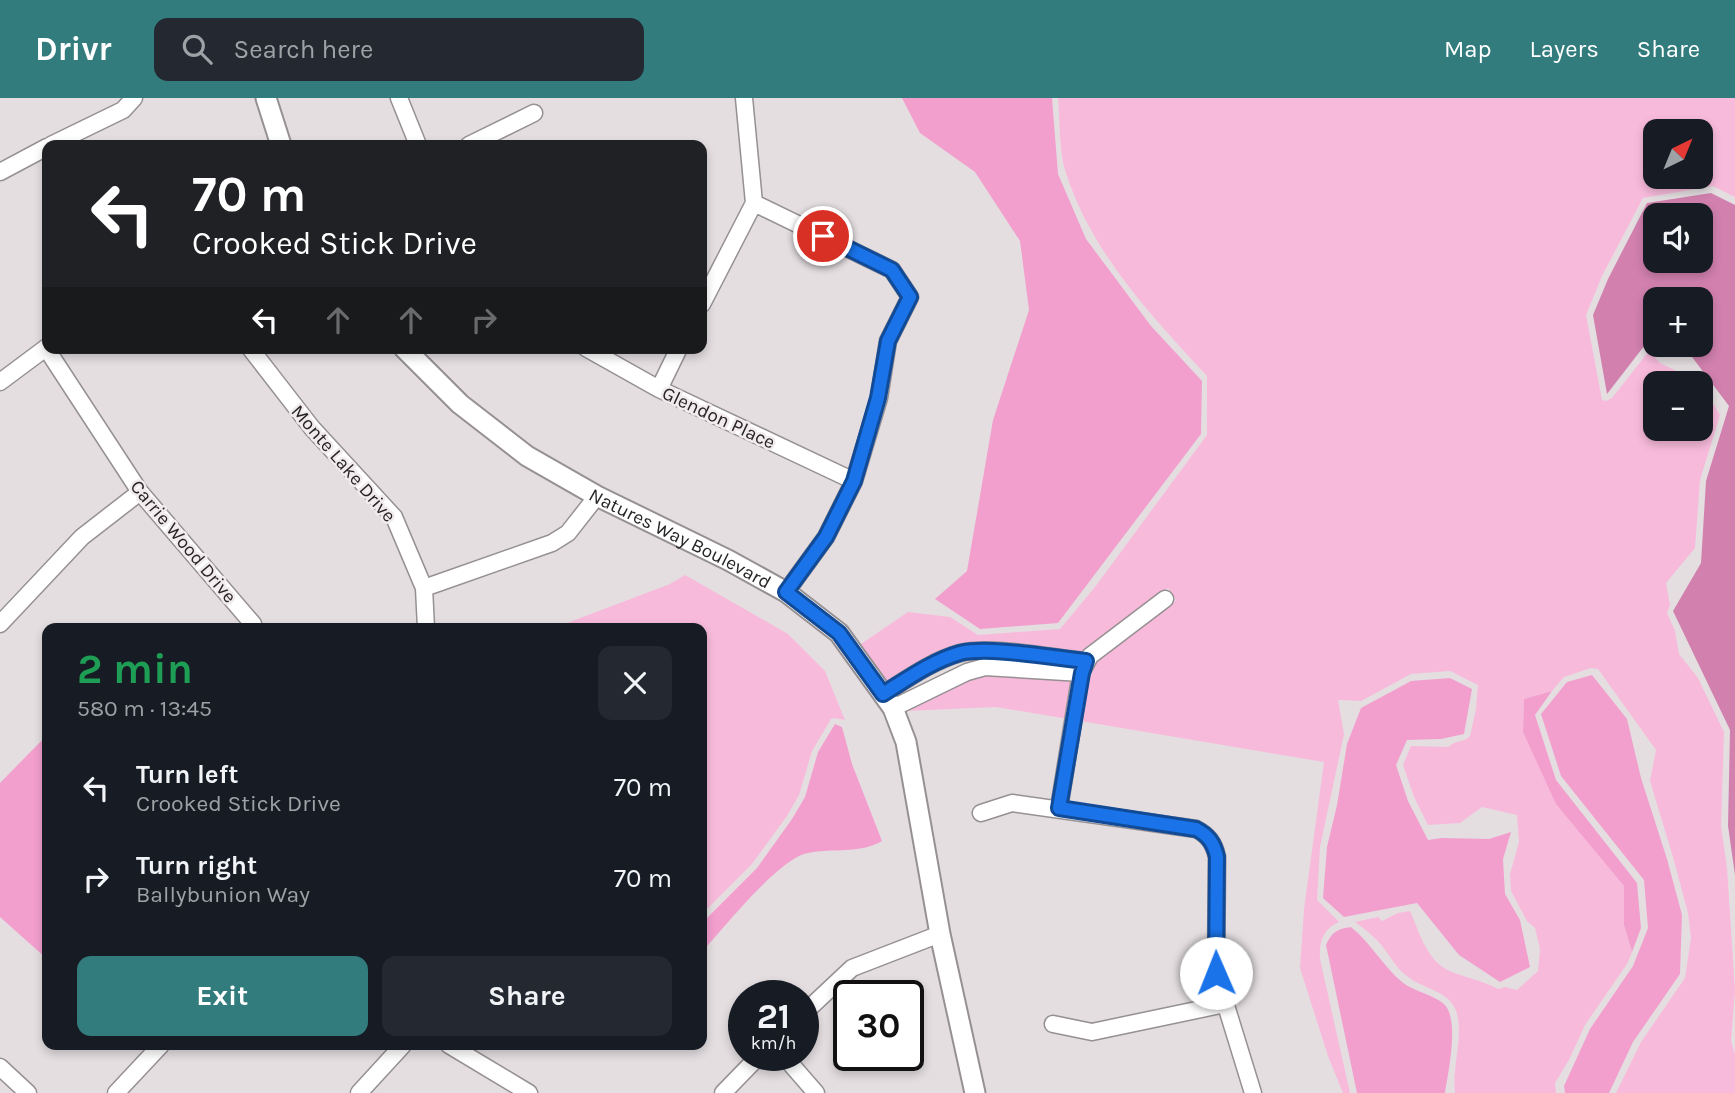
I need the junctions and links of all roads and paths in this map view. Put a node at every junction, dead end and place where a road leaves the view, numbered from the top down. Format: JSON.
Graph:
{"nodes":[{"id":1,"x":134,"y":98,"type":"edge"},
{"id":2,"x":267,"y":98,"type":"edge"},
{"id":3,"x":399,"y":98,"type":"edge"},
{"id":4,"x":744,"y":98,"type":"edge"},
{"id":5,"x":534,"y":113,"type":"dead end"},
{"id":6,"x":61,"y":140,"type":"edge"},
{"id":7,"x":280,"y":140,"type":"edge"},
{"id":8,"x":416,"y":140,"type":"edge"},
{"id":9,"x":479,"y":140,"type":"edge"},
{"id":10,"x":42,"y":150,"type":"edge"},
{"id":11,"x":0,"y":172,"type":"edge"},
{"id":12,"x":754,"y":203,"type":"junction"},
{"id":13,"x":707,"y":294,"type":"edge"},
{"id":14,"x":42,"y":351,"type":"edge"},
{"id":15,"x":51,"y":354,"type":"edge"},
{"id":16,"x":255,"y":354,"type":"edge"},
{"id":17,"x":410,"y":354,"type":"edge"},
{"id":18,"x":597,"y":354,"type":"edge"},
{"id":19,"x":676,"y":354,"type":"edge"},
{"id":20,"x":0,"y":382,"type":"edge"},
{"id":21,"x":659,"y":389,"type":"junction"},
{"id":22,"x":854,"y":481,"type":"junction"},
{"id":23,"x":140,"y":492,"type":"junction"},
{"id":24,"x":597,"y":496,"type":"junction"},
{"id":25,"x":424,"y":588,"type":"junction"},
{"id":26,"x":786,"y":592,"type":"junction"},
{"id":27,"x":1166,"y":599,"type":"dead end"},
{"id":28,"x":252,"y":623,"type":"edge"},
{"id":29,"x":426,"y":623,"type":"edge"},
{"id":30,"x":0,"y":624,"type":"edge"},
{"id":31,"x":1084,"y":667,"type":"junction"},
{"id":32,"x":925,"y":668,"type":"junction"},
{"id":33,"x":936,"y":687,"type":"junction"},
{"id":34,"x":888,"y":701,"type":"junction"},
{"id":35,"x":1059,"y":808,"type":"junction"},
{"id":36,"x":981,"y":813,"type":"dead end"},
{"id":37,"x":940,"y":934,"type":"junction"},
{"id":38,"x":819,"y":999,"type":"edge"},
{"id":39,"x":1225,"y":1004,"type":"junction"},
{"id":40,"x":1053,"y":1024,"type":"dead end"},
{"id":41,"x":156,"y":1050,"type":"edge"},
{"id":42,"x":398,"y":1050,"type":"edge"},
{"id":43,"x":457,"y":1050,"type":"edge"},
{"id":44,"x":0,"y":1067,"type":"edge"},
{"id":45,"x":744,"y":1071,"type":"edge"},
{"id":46,"x":797,"y":1071,"type":"edge"},
{"id":47,"x":28,"y":1093,"type":"edge"},
{"id":48,"x":116,"y":1093,"type":"edge"},
{"id":49,"x":359,"y":1093,"type":"edge"},
{"id":50,"x":529,"y":1093,"type":"edge"},
{"id":51,"x":723,"y":1093,"type":"edge"},
{"id":52,"x":816,"y":1093,"type":"edge"},
{"id":53,"x":975,"y":1093,"type":"edge"},
{"id":54,"x":1252,"y":1093,"type":"edge"}],
"edges":[{"from":1,"to":6,"type":"street"},
{"from":2,"to":7,"type":"street"},
{"from":3,"to":8,"type":"street"},
{"from":4,"to":12,"type":"street"},
{"from":5,"to":9,"type":"street"},
{"from":10,"to":11,"type":"street"},
{"from":12,"to":13,"type":"street"},
{"from":12,"to":22,"type":"street"},
{"from":14,"to":20,"type":"street"},
{"from":15,"to":23,"type":"street","name":"Carrie Wood Drive"},
{"from":16,"to":25,"type":"street","name":"Monte Lake Drive"},
{"from":17,"to":24,"type":"street","name":"Natures Way Boulevard"},
{"from":18,"to":21,"type":"street","name":"Glendon Place"},
{"from":19,"to":21,"type":"street"},
{"from":21,"to":22,"type":"street","name":"Glendon Place"},
{"from":22,"to":26,"type":"street"},
{"from":23,"to":28,"type":"street","name":"Carrie Wood Drive"},
{"from":23,"to":30,"type":"street"},
{"from":24,"to":25,"type":"street"},
{"from":24,"to":26,"type":"street","name":"Natures Way Boulevard"},
{"from":25,"to":29,"type":"street","name":"Monte Lake Drive"},
{"from":26,"to":34,"type":"street","name":"Natures Way Boulevard"},
{"from":27,"to":31,"type":"street"},
{"from":31,"to":32,"type":"street"},
{"from":31,"to":33,"type":"street"},
{"from":31,"to":35,"type":"street"},
{"from":32,"to":33,"type":"street"},
{"from":32,"to":34,"type":"street"},
{"from":33,"to":34,"type":"street"},
{"from":34,"to":37,"type":"street","name":"Natures Way Boulevard"},
{"from":35,"to":36,"type":"street"},
{"from":35,"to":39,"type":"street"},
{"from":37,"to":38,"type":"street"},
{"from":37,"to":53,"type":"street","name":"Natures Way Boulevard"},
{"from":39,"to":40,"type":"street"},
{"from":39,"to":54,"type":"street"},
{"from":41,"to":48,"type":"street"},
{"from":42,"to":49,"type":"street"},
{"from":43,"to":50,"type":"street"},
{"from":44,"to":47,"type":"street"},
{"from":45,"to":51,"type":"street"},
{"from":46,"to":52,"type":"street"}]}
